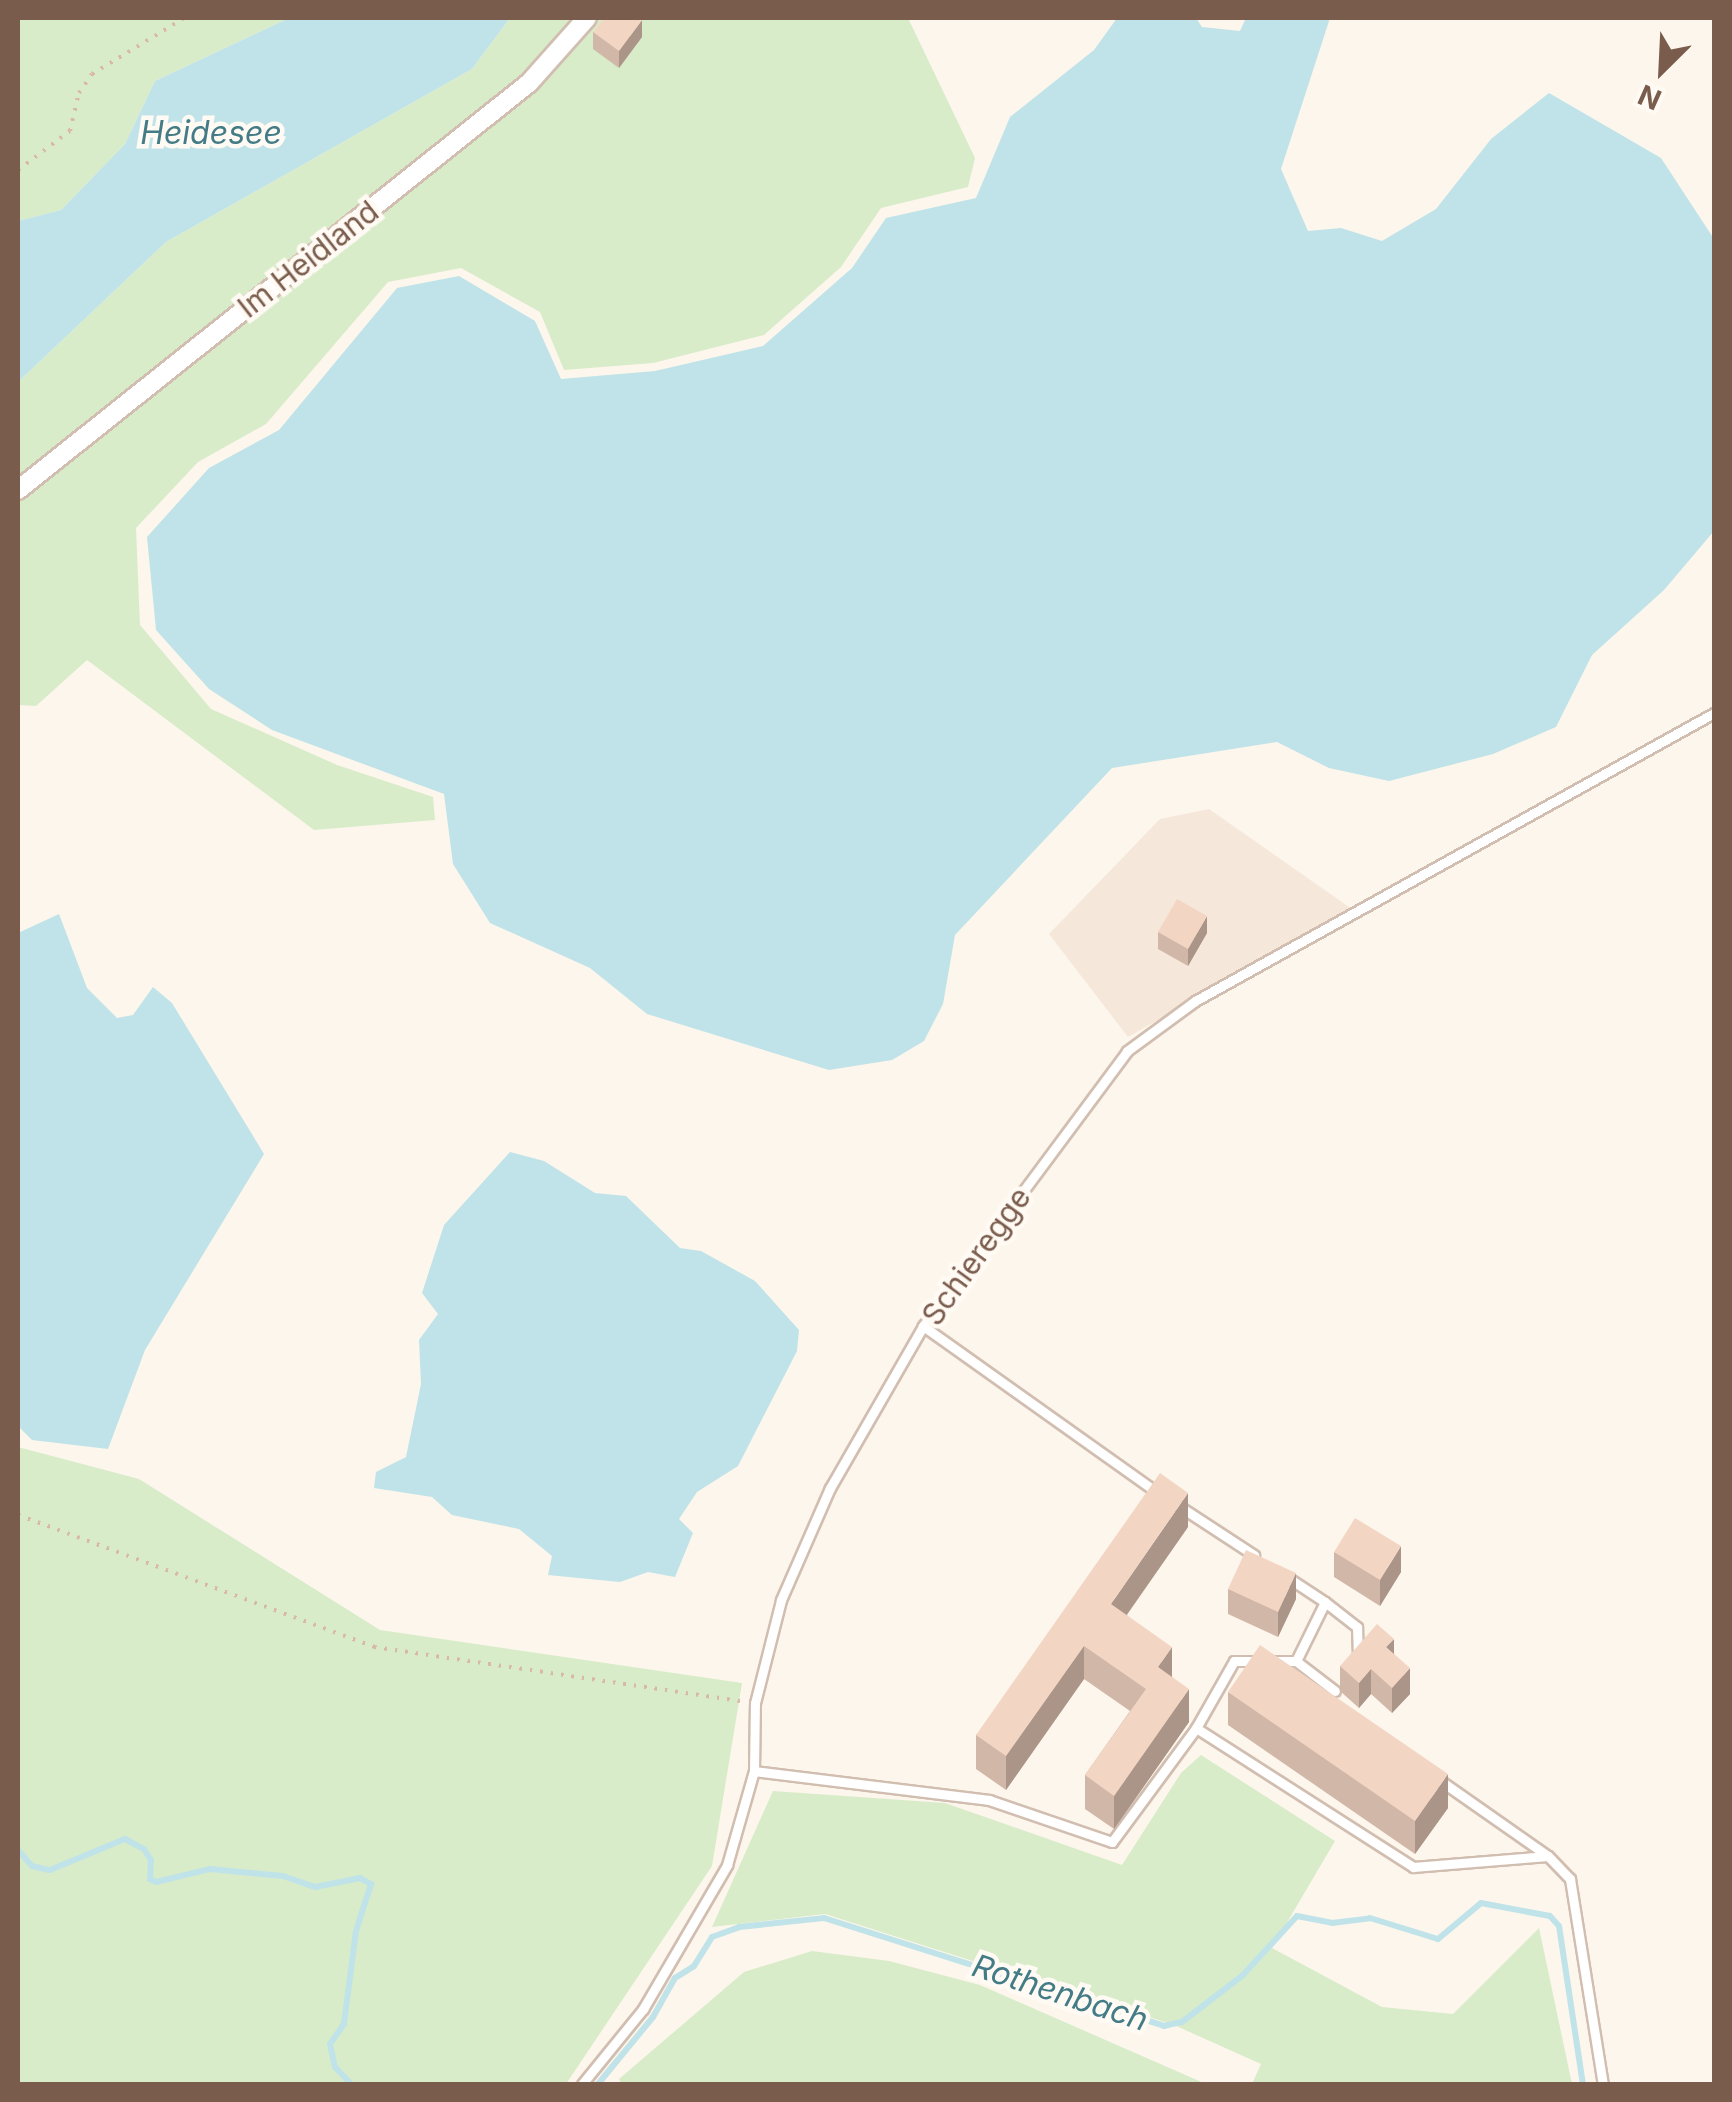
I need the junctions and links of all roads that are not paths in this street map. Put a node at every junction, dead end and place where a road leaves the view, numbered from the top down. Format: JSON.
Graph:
{"nodes":[{"id":1,"x":587,"y":18,"type":"edge"},
{"id":2,"x":18,"y":490,"type":"edge"},
{"id":3,"x":1714,"y":713,"type":"edge"},
{"id":4,"x":923,"y":1326,"type":"junction"},
{"id":5,"x":1259,"y":1558,"type":"edge"},
{"id":6,"x":1276,"y":1569,"type":"edge"},
{"id":7,"x":1325,"y":1602,"type":"junction"},
{"id":8,"x":1296,"y":1661,"type":"junction"},
{"id":9,"x":1351,"y":1665,"type":"edge"},
{"id":10,"x":1343,"y":1678,"type":"edge"},
{"id":11,"x":1334,"y":1691,"type":"junction"},
{"id":12,"x":1336,"y":1709,"type":"edge"},
{"id":13,"x":1196,"y":1728,"type":"junction"},
{"id":14,"x":1418,"y":1766,"type":"edge"},
{"id":15,"x":754,"y":1771,"type":"junction"},
{"id":16,"x":1548,"y":1856,"type":"junction"},
{"id":17,"x":582,"y":2084,"type":"edge"},
{"id":18,"x":1603,"y":2084,"type":"edge"}],
"edges":[{"from":1,"to":2,"type":"street","name":"Im Heidland"},
{"from":3,"to":4,"type":"lane","name":"Schieregge"},
{"from":4,"to":5,"type":"lane"},
{"from":4,"to":15,"type":"lane","name":"Schieregge"},
{"from":6,"to":7,"type":"lane"},
{"from":7,"to":8,"type":"lane"},
{"from":7,"to":9,"type":"lane"},
{"from":8,"to":11,"type":"lane"},
{"from":8,"to":13,"type":"lane"},
{"from":10,"to":11,"type":"lane"},
{"from":11,"to":12,"type":"lane"},
{"from":13,"to":15,"type":"lane"},
{"from":13,"to":16,"type":"lane"},
{"from":14,"to":16,"type":"lane"},
{"from":15,"to":17,"type":"lane","name":"Schieregge"},
{"from":16,"to":18,"type":"lane"}]}
